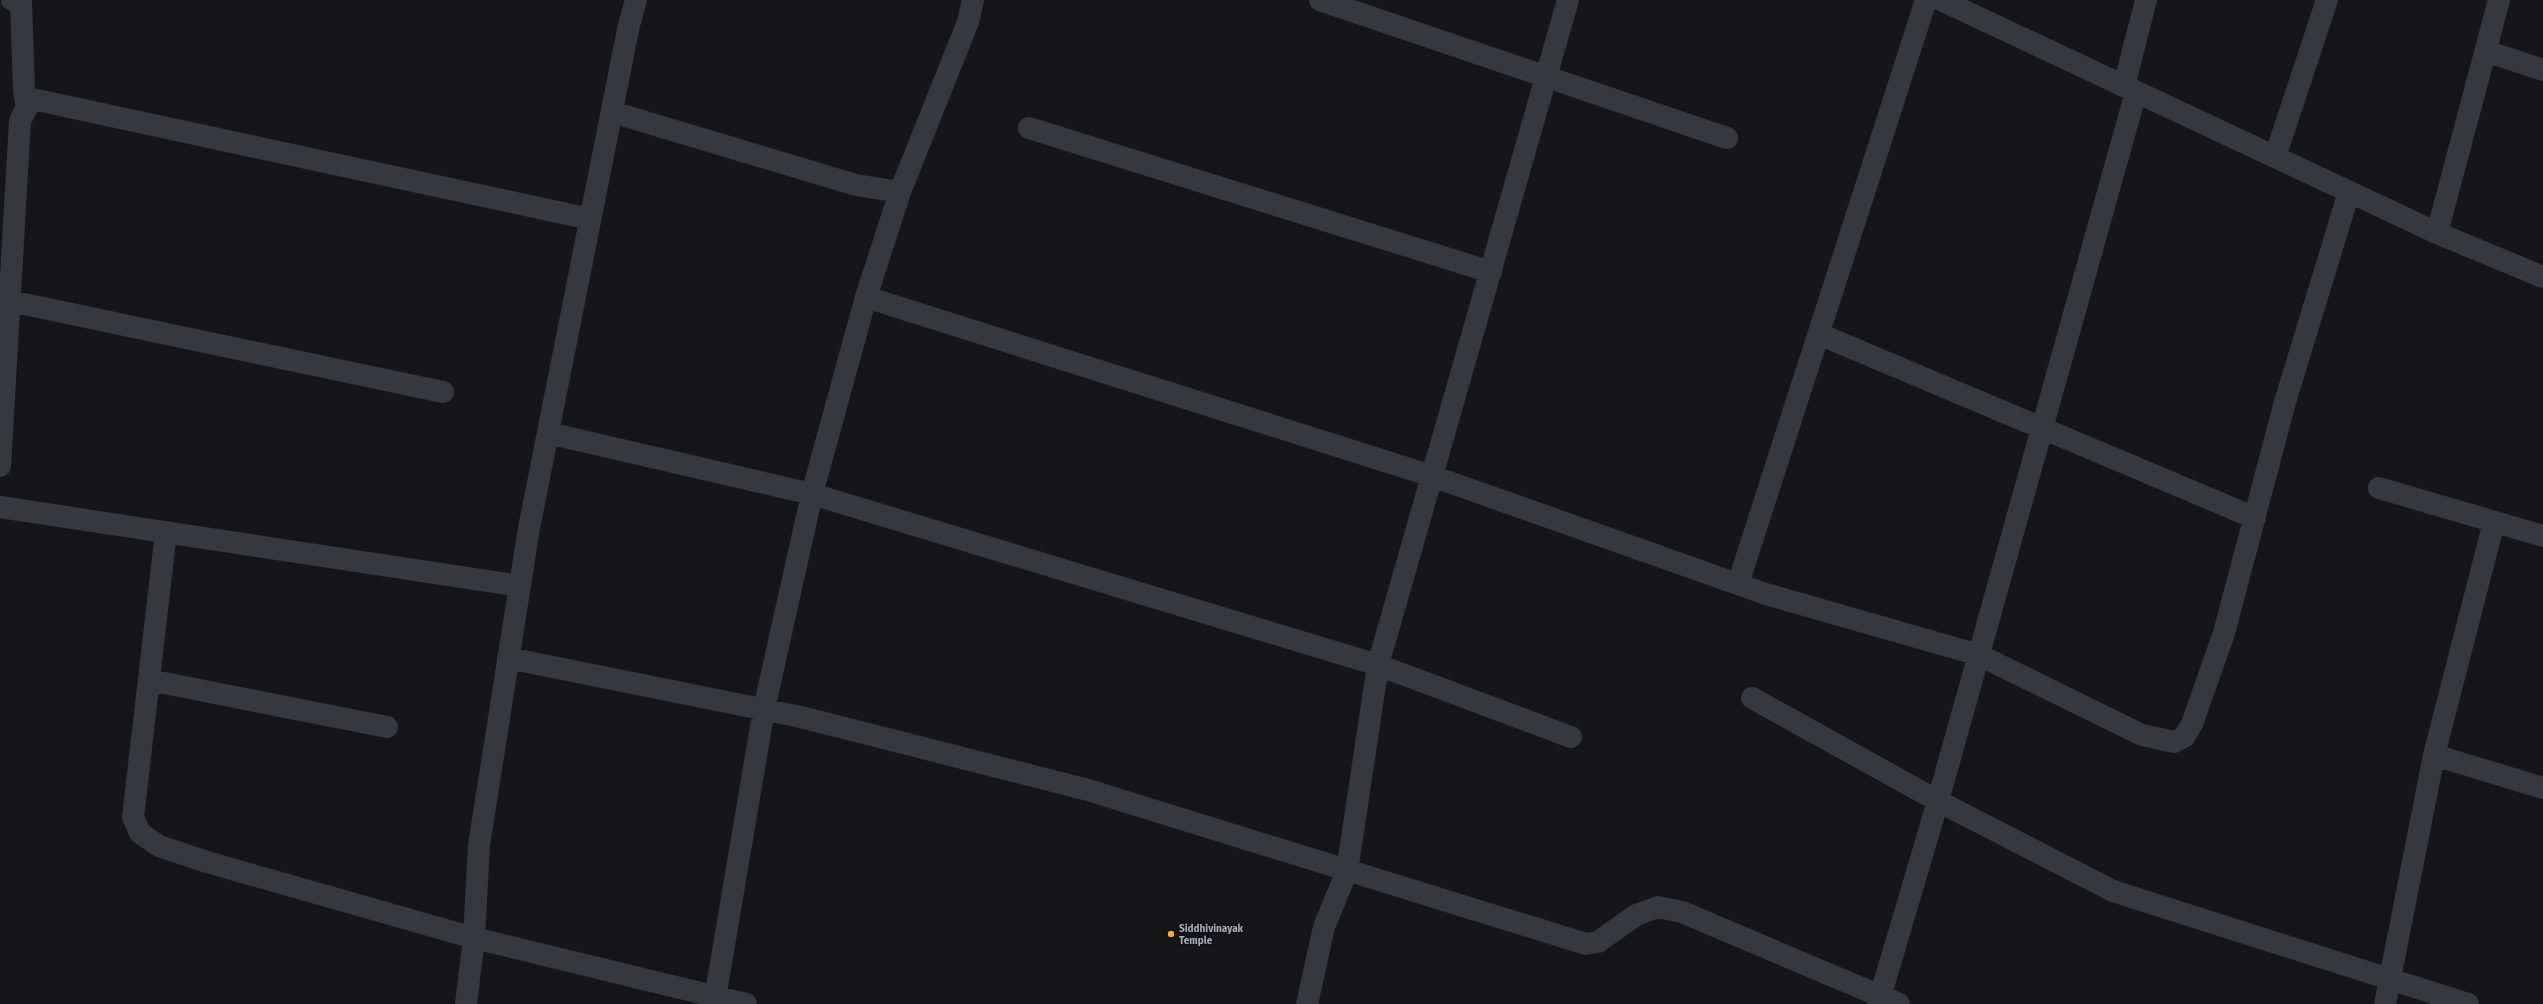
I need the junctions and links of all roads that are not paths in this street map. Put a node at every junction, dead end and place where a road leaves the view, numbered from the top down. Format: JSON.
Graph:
{"nodes":[{"id":1,"x":12,"y":0,"type":"edge"},
{"id":2,"x":636,"y":0,"type":"edge"},
{"id":3,"x":973,"y":0,"type":"edge"},
{"id":4,"x":1320,"y":0,"type":"edge"},
{"id":5,"x":1568,"y":0,"type":"edge"},
{"id":6,"x":1926,"y":0,"type":"edge"},
{"id":7,"x":1941,"y":0,"type":"edge"},
{"id":8,"x":2146,"y":0,"type":"edge"},
{"id":9,"x":2327,"y":0,"type":"edge"},
{"id":10,"x":2499,"y":0,"type":"edge"},
{"id":11,"x":1965,"y":5,"type":"edge"},
{"id":12,"x":2486,"y":51,"type":"junction"},
{"id":13,"x":2543,"y":70,"type":"edge"},
{"id":14,"x":1547,"y":77,"type":"junction"},
{"id":15,"x":2130,"y":89,"type":"junction"},
{"id":16,"x":26,"y":108,"type":"junction"},
{"id":17,"x":612,"y":112,"type":"junction"},
{"id":18,"x":1028,"y":128,"type":"dead end"},
{"id":19,"x":1727,"y":138,"type":"dead end"},
{"id":20,"x":2275,"y":156,"type":"junction"},
{"id":21,"x":900,"y":192,"type":"junction"},
{"id":22,"x":2349,"y":192,"type":"junction"},
{"id":23,"x":590,"y":219,"type":"junction"},
{"id":24,"x":2438,"y":233,"type":"junction"},
{"id":25,"x":1491,"y":272,"type":"junction"},
{"id":26,"x":2543,"y":277,"type":"edge"},
{"id":27,"x":866,"y":297,"type":"junction"},
{"id":28,"x":10,"y":301,"type":"junction"},
{"id":29,"x":1819,"y":334,"type":"junction"},
{"id":30,"x":4,"y":349,"type":"edge"},
{"id":31,"x":443,"y":392,"type":"dead end"},
{"id":32,"x":2043,"y":428,"type":"junction"},
{"id":33,"x":548,"y":433,"type":"junction"},
{"id":34,"x":0,"y":466,"type":"edge"},
{"id":35,"x":1432,"y":476,"type":"junction"},
{"id":36,"x":2379,"y":488,"type":"dead end"},
{"id":37,"x":812,"y":494,"type":"junction"},
{"id":38,"x":0,"y":506,"type":"edge"},
{"id":39,"x":2255,"y":518,"type":"junction"},
{"id":40,"x":2494,"y":522,"type":"junction"},
{"id":41,"x":166,"y":532,"type":"junction"},
{"id":42,"x":2543,"y":536,"type":"edge"},
{"id":43,"x":1738,"y":584,"type":"junction"},
{"id":44,"x":520,"y":586,"type":"junction"},
{"id":45,"x":1979,"y":655,"type":"junction"},
{"id":46,"x":508,"y":658,"type":"junction"},
{"id":47,"x":1378,"y":665,"type":"junction"},
{"id":48,"x":150,"y":680,"type":"junction"},
{"id":49,"x":1752,"y":698,"type":"dead end"},
{"id":50,"x":764,"y":709,"type":"junction"},
{"id":51,"x":387,"y":727,"type":"dead end"},
{"id":52,"x":1572,"y":737,"type":"dead end"},
{"id":53,"x":2434,"y":756,"type":"junction"},
{"id":54,"x":2543,"y":788,"type":"edge"},
{"id":55,"x":1938,"y":801,"type":"junction"},
{"id":56,"x":1347,"y":871,"type":"junction"},
{"id":57,"x":474,"y":938,"type":"junction"},
{"id":58,"x":2390,"y":980,"type":"junction"},
{"id":59,"x":715,"y":1001,"type":"edge"},
{"id":60,"x":1886,"y":1001,"type":"edge"},
{"id":61,"x":466,"y":1004,"type":"edge"},
{"id":62,"x":746,"y":1004,"type":"edge"},
{"id":63,"x":1307,"y":1004,"type":"edge"},
{"id":64,"x":2385,"y":1004,"type":"edge"},
{"id":65,"x":2468,"y":1004,"type":"edge"}],
"edges":[{"from":1,"to":16,"type":"street"},
{"from":2,"to":17,"type":"street"},
{"from":3,"to":21,"type":"street"},
{"from":4,"to":14,"type":"street"},
{"from":5,"to":14,"type":"street"},
{"from":6,"to":29,"type":"street"},
{"from":7,"to":11,"type":"street"},
{"from":8,"to":15,"type":"street"},
{"from":9,"to":20,"type":"street"},
{"from":10,"to":12,"type":"street"},
{"from":11,"to":15,"type":"street"},
{"from":12,"to":13,"type":"street"},
{"from":12,"to":24,"type":"street"},
{"from":14,"to":19,"type":"street"},
{"from":14,"to":25,"type":"street"},
{"from":15,"to":20,"type":"street"},
{"from":15,"to":32,"type":"street"},
{"from":16,"to":23,"type":"street"},
{"from":16,"to":28,"type":"street"},
{"from":17,"to":21,"type":"street"},
{"from":17,"to":23,"type":"street"},
{"from":18,"to":25,"type":"street"},
{"from":20,"to":22,"type":"street"},
{"from":21,"to":27,"type":"street"},
{"from":22,"to":24,"type":"street"},
{"from":22,"to":39,"type":"street"},
{"from":23,"to":33,"type":"street"},
{"from":24,"to":26,"type":"street"},
{"from":25,"to":35,"type":"street"},
{"from":27,"to":35,"type":"street"},
{"from":27,"to":37,"type":"street"},
{"from":28,"to":30,"type":"street"},
{"from":28,"to":31,"type":"street"},
{"from":29,"to":32,"type":"street"},
{"from":29,"to":43,"type":"street"},
{"from":30,"to":34,"type":"street"},
{"from":32,"to":39,"type":"street"},
{"from":32,"to":45,"type":"street"},
{"from":33,"to":37,"type":"street"},
{"from":33,"to":44,"type":"street"},
{"from":35,"to":43,"type":"street"},
{"from":35,"to":47,"type":"street"},
{"from":36,"to":40,"type":"street"},
{"from":37,"to":47,"type":"street"},
{"from":37,"to":50,"type":"street"},
{"from":38,"to":41,"type":"street"},
{"from":39,"to":45,"type":"street"},
{"from":40,"to":42,"type":"street"},
{"from":40,"to":53,"type":"street"},
{"from":41,"to":44,"type":"street"},
{"from":41,"to":48,"type":"street"},
{"from":43,"to":45,"type":"street"},
{"from":44,"to":46,"type":"street"},
{"from":45,"to":55,"type":"street"},
{"from":46,"to":50,"type":"street"},
{"from":46,"to":57,"type":"street"},
{"from":47,"to":52,"type":"street"},
{"from":47,"to":56,"type":"street"},
{"from":48,"to":51,"type":"street"},
{"from":48,"to":57,"type":"street"},
{"from":49,"to":55,"type":"street"},
{"from":50,"to":56,"type":"street"},
{"from":50,"to":59,"type":"street"},
{"from":53,"to":54,"type":"street"},
{"from":53,"to":58,"type":"street"},
{"from":55,"to":58,"type":"street"},
{"from":55,"to":60,"type":"street"},
{"from":56,"to":60,"type":"street"},
{"from":56,"to":63,"type":"street"},
{"from":57,"to":59,"type":"street"},
{"from":57,"to":61,"type":"street"},
{"from":58,"to":64,"type":"street"},
{"from":58,"to":65,"type":"street"},
{"from":59,"to":62,"type":"street"}]}
